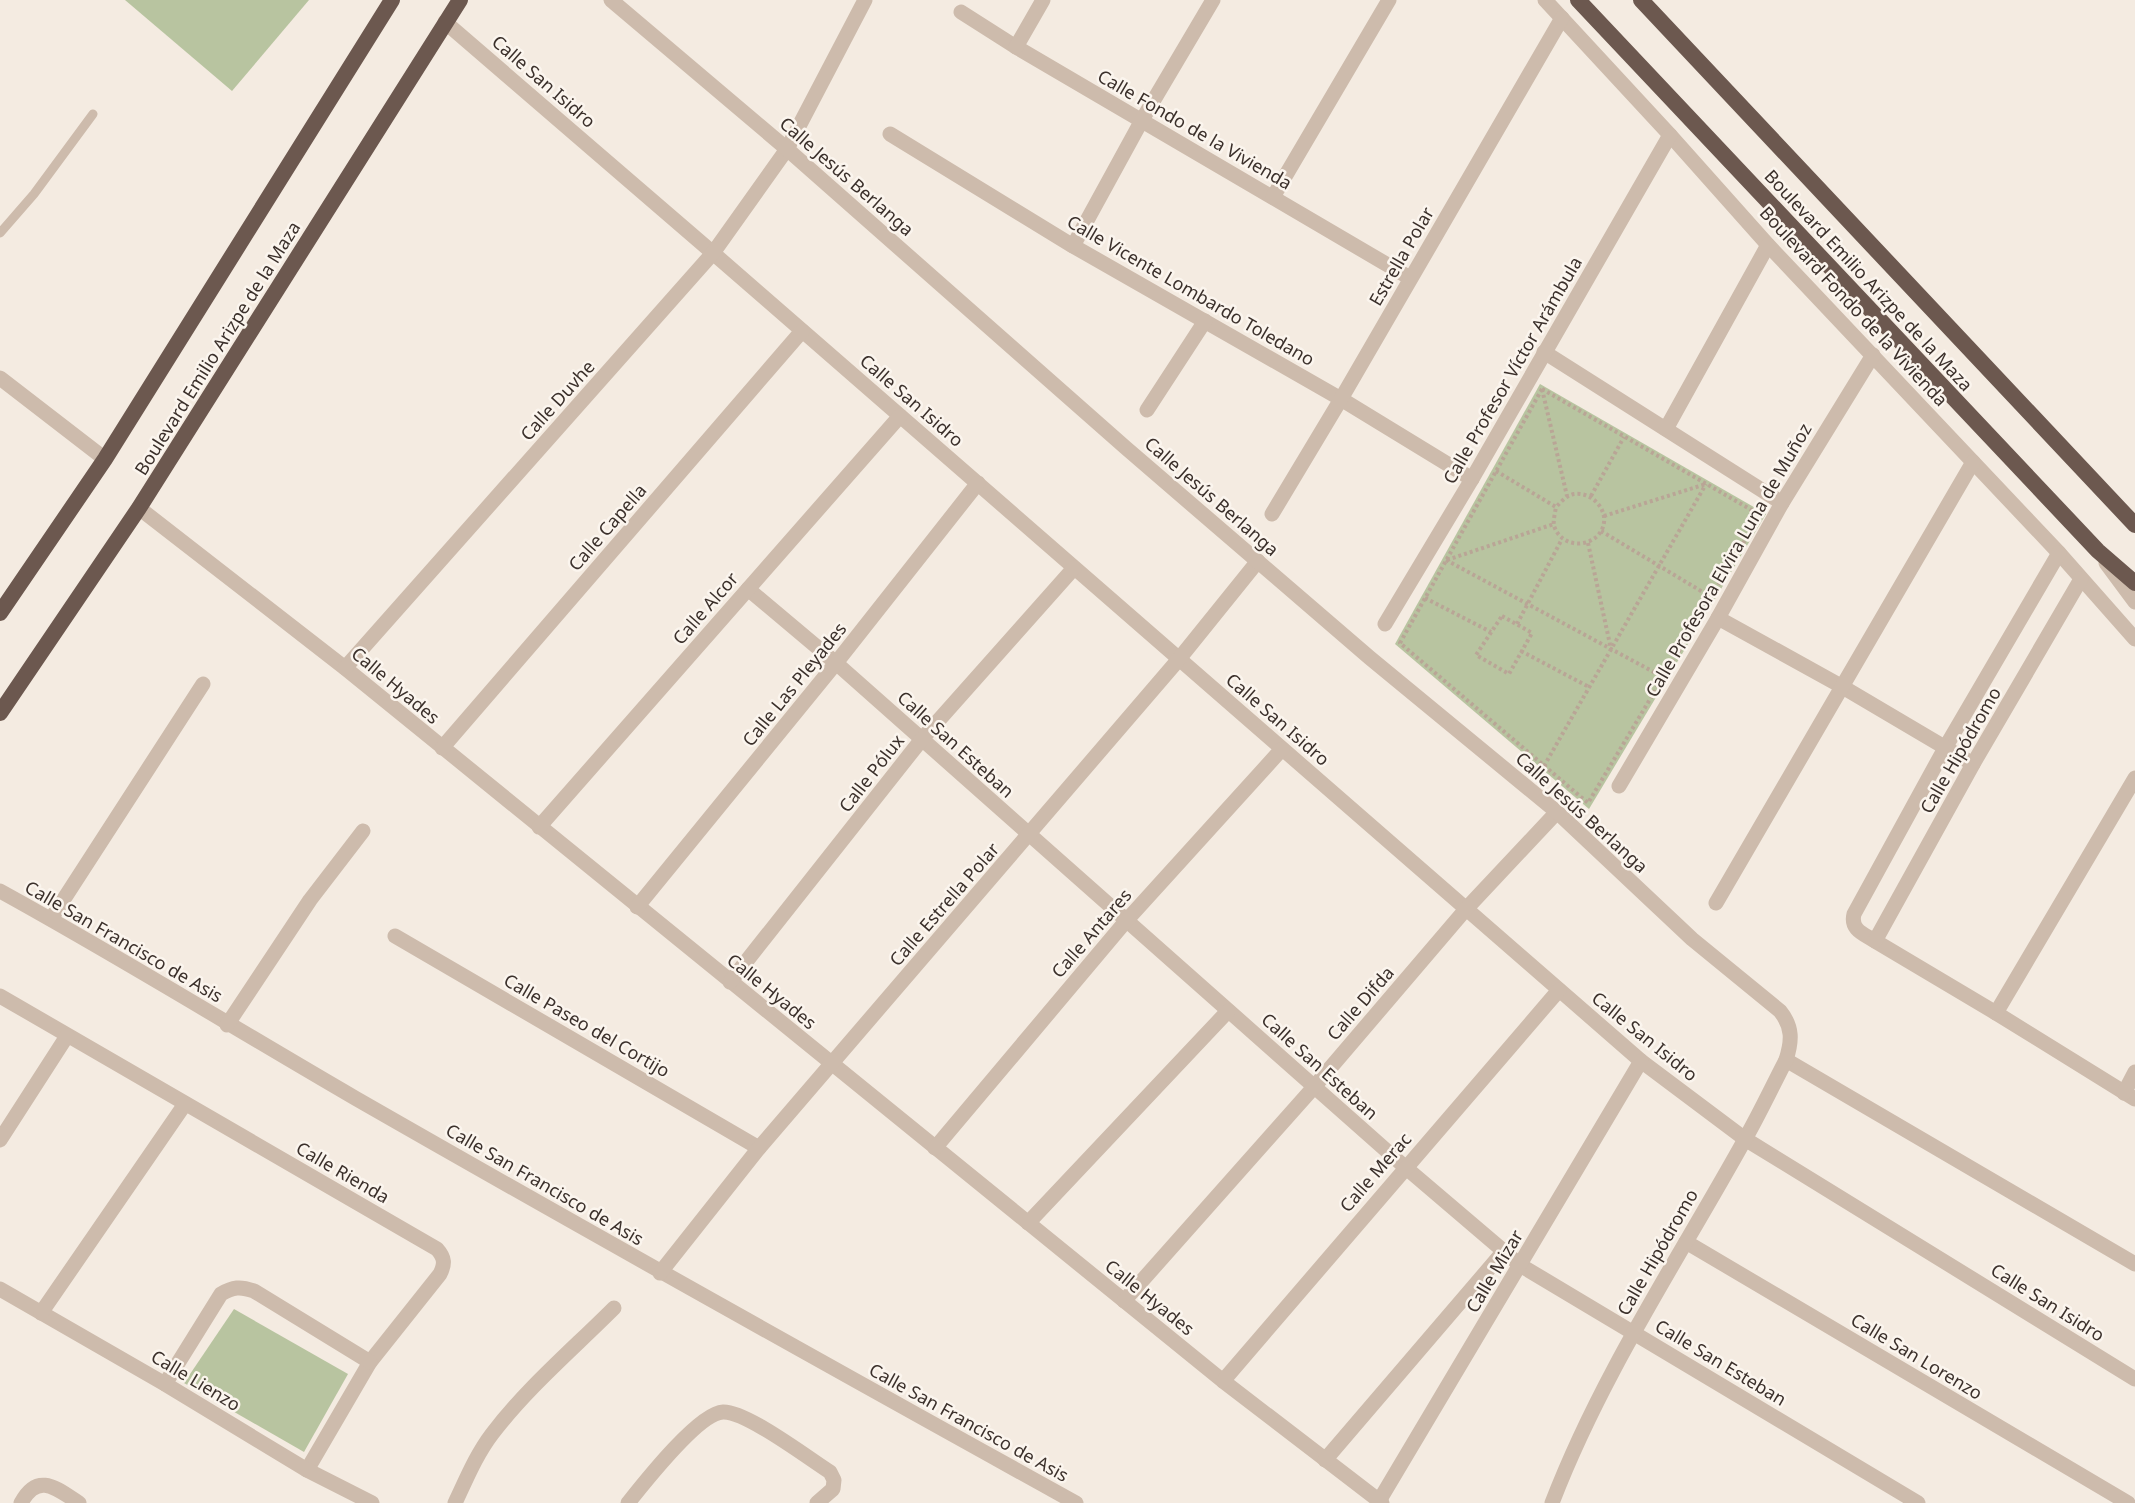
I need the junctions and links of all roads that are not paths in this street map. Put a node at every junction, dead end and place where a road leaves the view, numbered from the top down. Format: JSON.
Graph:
{"nodes":[{"id":1,"x":392,"y":0,"type":"edge"},
{"id":2,"x":460,"y":0,"type":"edge"},
{"id":3,"x":611,"y":0,"type":"edge"},
{"id":4,"x":1043,"y":0,"type":"edge"},
{"id":5,"x":1213,"y":0,"type":"edge"},
{"id":6,"x":1389,"y":0,"type":"edge"},
{"id":7,"x":1545,"y":0,"type":"edge"},
{"id":8,"x":1578,"y":0,"type":"edge"},
{"id":9,"x":1641,"y":0,"type":"edge"},
{"id":10,"x":859,"y":2,"type":"edge"},
{"id":11,"x":961,"y":12,"type":"dead end"},
{"id":12,"x":1562,"y":18,"type":"junction"},
{"id":13,"x":445,"y":22,"type":"junction"},
{"id":14,"x":1016,"y":47,"type":"junction"},
{"id":15,"x":93,"y":114,"type":"dead end"},
{"id":16,"x":1142,"y":120,"type":"junction"},
{"id":17,"x":890,"y":134,"type":"dead end"},
{"id":18,"x":1670,"y":135,"type":"junction"},
{"id":19,"x":787,"y":149,"type":"junction"},
{"id":20,"x":1273,"y":197,"type":"junction"},
{"id":21,"x":0,"y":233,"type":"edge"},
{"id":22,"x":1768,"y":245,"type":"junction"},
{"id":23,"x":1073,"y":246,"type":"junction"},
{"id":24,"x":713,"y":253,"type":"junction"},
{"id":25,"x":1410,"y":278,"type":"junction"},
{"id":26,"x":1204,"y":321,"type":"junction"},
{"id":27,"x":802,"y":331,"type":"junction"},
{"id":28,"x":1544,"y":352,"type":"junction"},
{"id":29,"x":1873,"y":355,"type":"junction"},
{"id":30,"x":0,"y":378,"type":"edge"},
{"id":31,"x":1341,"y":399,"type":"junction"},
{"id":32,"x":1147,"y":410,"type":"dead end"},
{"id":33,"x":900,"y":416,"type":"junction"},
{"id":34,"x":1666,"y":429,"type":"junction"},
{"id":35,"x":105,"y":459,"type":"junction"},
{"id":36,"x":1973,"y":462,"type":"junction"},
{"id":37,"x":1472,"y":479,"type":"junction"},
{"id":38,"x":978,"y":483,"type":"junction"},
{"id":39,"x":1782,"y":503,"type":"junction"},
{"id":40,"x":139,"y":508,"type":"junction"},
{"id":41,"x":1272,"y":514,"type":"dead end"},
{"id":42,"x":2135,"y":525,"type":"edge"},
{"id":43,"x":2098,"y":551,"type":"junction"},
{"id":44,"x":2059,"y":553,"type":"junction"},
{"id":45,"x":1258,"y":561,"type":"junction"},
{"id":46,"x":1074,"y":568,"type":"junction"},
{"id":47,"x":2081,"y":579,"type":"junction"},
{"id":48,"x":2135,"y":583,"type":"edge"},
{"id":49,"x":748,"y":589,"type":"junction"},
{"id":50,"x":2135,"y":602,"type":"edge"},
{"id":51,"x":0,"y":613,"type":"edge"},
{"id":52,"x":1718,"y":618,"type":"junction"},
{"id":53,"x":1385,"y":624,"type":"dead end"},
{"id":54,"x":2135,"y":639,"type":"edge"},
{"id":55,"x":1179,"y":659,"type":"junction"},
{"id":56,"x":836,"y":663,"type":"junction"},
{"id":57,"x":345,"y":668,"type":"junction"},
{"id":58,"x":203,"y":684,"type":"dead end"},
{"id":59,"x":1841,"y":686,"type":"junction"},
{"id":60,"x":0,"y":713,"type":"edge"},
{"id":61,"x":922,"y":740,"type":"junction"},
{"id":62,"x":442,"y":748,"type":"junction"},
{"id":63,"x":1945,"y":748,"type":"junction"},
{"id":64,"x":1282,"y":749,"type":"junction"},
{"id":65,"x":1973,"y":764,"type":"junction"},
{"id":66,"x":2135,"y":778,"type":"edge"},
{"id":67,"x":1618,"y":786,"type":"dead end"},
{"id":68,"x":1557,"y":812,"type":"junction"},
{"id":69,"x":539,"y":827,"type":"junction"},
{"id":70,"x":363,"y":831,"type":"dead end"},
{"id":71,"x":1029,"y":835,"type":"junction"},
{"id":72,"x":0,"y":891,"type":"edge"},
{"id":73,"x":1716,"y":903,"type":"dead end"},
{"id":74,"x":637,"y":906,"type":"junction"},
{"id":75,"x":1466,"y":909,"type":"junction"},
{"id":76,"x":51,"y":919,"type":"junction"},
{"id":77,"x":1126,"y":921,"type":"junction"},
{"id":78,"x":395,"y":936,"type":"dead end"},
{"id":79,"x":1875,"y":941,"type":"junction"},
{"id":80,"x":730,"y":981,"type":"junction"},
{"id":81,"x":1559,"y":990,"type":"junction"},
{"id":82,"x":0,"y":996,"type":"edge"},
{"id":83,"x":1228,"y":1011,"type":"junction"},
{"id":84,"x":1996,"y":1013,"type":"junction"},
{"id":85,"x":1788,"y":1021,"type":"joint"},
{"id":86,"x":227,"y":1024,"type":"junction"},
{"id":87,"x":67,"y":1036,"type":"junction"},
{"id":88,"x":1786,"y":1060,"type":"junction"},
{"id":89,"x":1641,"y":1061,"type":"junction"},
{"id":90,"x":831,"y":1064,"type":"junction"},
{"id":91,"x":2135,"y":1072,"type":"edge"},
{"id":92,"x":1314,"y":1087,"type":"junction"},
{"id":93,"x":2130,"y":1096,"type":"edge"},
{"id":94,"x":185,"y":1104,"type":"junction"},
{"id":95,"x":1746,"y":1139,"type":"junction"},
{"id":96,"x":0,"y":1140,"type":"edge"},
{"id":97,"x":759,"y":1148,"type":"junction"},
{"id":98,"x":935,"y":1148,"type":"junction"},
{"id":99,"x":1405,"y":1167,"type":"junction"},
{"id":100,"x":1028,"y":1223,"type":"junction"},
{"id":101,"x":1686,"y":1242,"type":"junction"},
{"id":102,"x":1504,"y":1251,"type":"junction"},
{"id":103,"x":2135,"y":1264,"type":"edge"},
{"id":104,"x":1520,"y":1265,"type":"junction"},
{"id":105,"x":660,"y":1273,"type":"junction"},
{"id":106,"x":0,"y":1289,"type":"edge"},
{"id":107,"x":1124,"y":1301,"type":"junction"},
{"id":108,"x":614,"y":1308,"type":"dead end"},
{"id":109,"x":41,"y":1313,"type":"junction"},
{"id":110,"x":1634,"y":1332,"type":"junction"},
{"id":111,"x":370,"y":1362,"type":"junction"},
{"id":112,"x":2135,"y":1378,"type":"edge"},
{"id":113,"x":1223,"y":1381,"type":"junction"},
{"id":114,"x":165,"y":1384,"type":"junction"},
{"id":115,"x":1325,"y":1460,"type":"junction"},
{"id":116,"x":307,"y":1470,"type":"junction"},
{"id":117,"x":1381,"y":1502,"type":"edge"},
{"id":118,"x":21,"y":1503,"type":"edge"},
{"id":119,"x":79,"y":1503,"type":"edge"},
{"id":120,"x":372,"y":1503,"type":"edge"},
{"id":121,"x":455,"y":1503,"type":"edge"},
{"id":122,"x":628,"y":1503,"type":"edge"},
{"id":123,"x":817,"y":1503,"type":"edge"},
{"id":124,"x":1076,"y":1503,"type":"edge"},
{"id":125,"x":1552,"y":1503,"type":"edge"},
{"id":126,"x":1918,"y":1503,"type":"edge"},
{"id":127,"x":2128,"y":1503,"type":"edge"}],
"edges":[{"from":1,"to":35,"type":"highway","name":"Boulevard Emilio Arizpe de la Maza"},
{"from":2,"to":13,"type":"highway","name":"Boulevard Emilio Arizpe de la Maza"},
{"from":3,"to":19,"type":"street","name":"Calle Jesús Berlanga"},
{"from":4,"to":14,"type":"street"},
{"from":5,"to":16,"type":"street"},
{"from":6,"to":20,"type":"street"},
{"from":7,"to":12,"type":"street","name":"Boulevard Fondo de la Vivienda"},
{"from":8,"to":43,"type":"highway","name":"Boulevard Emilio Arizpe de la Maza"},
{"from":9,"to":42,"type":"highway","name":"Boulevard Emilio Arizpe de la Maza"},
{"from":10,"to":19,"type":"street","name":"Calle Duvhe"},
{"from":11,"to":14,"type":"street","name":"Calle Fondo de la Vivienda"},
{"from":12,"to":18,"type":"street","name":"Boulevard Fondo de la Vivienda"},
{"from":12,"to":25,"type":"street","name":"Estrella Polar"},
{"from":13,"to":24,"type":"street","name":"Calle San Isidro"},
{"from":13,"to":40,"type":"highway","name":"Boulevard Emilio Arizpe de la Maza"},
{"from":14,"to":16,"type":"street","name":"Calle Fondo de la Vivienda"},
{"from":15,"to":21,"type":"lane"},
{"from":16,"to":20,"type":"street","name":"Calle Fondo de la Vivienda"},
{"from":16,"to":23,"type":"street"},
{"from":17,"to":23,"type":"street","name":"Calle Vicente Lombardo Toledano"},
{"from":18,"to":22,"type":"street","name":"Boulevard Fondo de la Vivienda"},
{"from":18,"to":28,"type":"street","name":"Calle Profesor Víctor Arámbula"},
{"from":19,"to":24,"type":"street","name":"Calle Duvhe"},
{"from":19,"to":45,"type":"street","name":"Calle Jesús Berlanga"},
{"from":20,"to":25,"type":"street","name":"Calle Fondo de la Vivienda"},
{"from":22,"to":29,"type":"street","name":"Boulevard Fondo de la Vivienda"},
{"from":22,"to":34,"type":"street"},
{"from":23,"to":26,"type":"street","name":"Calle Vicente Lombardo Toledano"},
{"from":24,"to":27,"type":"street","name":"Calle San Isidro"},
{"from":24,"to":57,"type":"street","name":"Calle Duvhe"},
{"from":25,"to":31,"type":"street","name":"Estrella Polar"},
{"from":26,"to":31,"type":"street","name":"Calle Vicente Lombardo Toledano"},
{"from":26,"to":32,"type":"street"},
{"from":27,"to":33,"type":"street","name":"Calle San Isidro"},
{"from":27,"to":62,"type":"street","name":"Calle Capella"},
{"from":28,"to":34,"type":"street"},
{"from":28,"to":37,"type":"street","name":"Calle Profesor Víctor Arámbula"},
{"from":29,"to":36,"type":"street","name":"Boulevard Fondo de la Vivienda"},
{"from":29,"to":39,"type":"street","name":"Calle Profesora Elvira Luna de Muñoz"},
{"from":30,"to":35,"type":"street"},
{"from":31,"to":37,"type":"street","name":"Calle Vicente Lombardo Toledano"},
{"from":31,"to":41,"type":"street","name":"Estrella Polar"},
{"from":33,"to":38,"type":"street","name":"Calle San Isidro"},
{"from":33,"to":49,"type":"street","name":"Calle Alcor"},
{"from":34,"to":39,"type":"street"},
{"from":35,"to":51,"type":"highway","name":"Boulevard Emilio Arizpe de la Maza"},
{"from":36,"to":44,"type":"street","name":"Boulevard Fondo de la Vivienda"},
{"from":36,"to":59,"type":"street"},
{"from":37,"to":53,"type":"street","name":"Calle Profesor Víctor Arámbula"},
{"from":38,"to":46,"type":"street","name":"Calle San Isidro"},
{"from":38,"to":56,"type":"street","name":"Calle Las Pleyades"},
{"from":39,"to":52,"type":"street","name":"Calle Profesora Elvira Luna de Muñoz"},
{"from":40,"to":57,"type":"street","name":"Calle Hyades"},
{"from":40,"to":60,"type":"highway","name":"Boulevard Emilio Arizpe de la Maza"},
{"from":43,"to":48,"type":"highway","name":"Boulevard Emilio Arizpe de la Maza"},
{"from":43,"to":50,"type":"street"},
{"from":44,"to":47,"type":"street","name":"Boulevard Fondo de la Vivienda"},
{"from":44,"to":63,"type":"street","name":"Calle Hipódromo"},
{"from":45,"to":55,"type":"street","name":"Calle Estrella Polar"},
{"from":45,"to":68,"type":"street","name":"Calle Jesús Berlanga"},
{"from":46,"to":55,"type":"street","name":"Calle San Isidro"},
{"from":46,"to":61,"type":"street","name":"Calle Pólux"},
{"from":47,"to":54,"type":"street","name":"Boulevard Fondo de la Vivienda"},
{"from":47,"to":65,"type":"street","name":"Calle Hipódromo"},
{"from":49,"to":56,"type":"street","name":"Calle San Esteban"},
{"from":49,"to":69,"type":"street","name":"Calle Alcor"},
{"from":52,"to":59,"type":"street"},
{"from":52,"to":67,"type":"street","name":"Calle Profesora Elvira Luna de Muñoz"},
{"from":55,"to":64,"type":"street","name":"Calle San Isidro"},
{"from":55,"to":71,"type":"street","name":"Calle Estrella Polar"},
{"from":56,"to":61,"type":"street","name":"Calle San Esteban"},
{"from":56,"to":74,"type":"street","name":"Calle Las Pleyades"},
{"from":57,"to":62,"type":"street","name":"Calle Hyades"},
{"from":58,"to":76,"type":"street"},
{"from":59,"to":63,"type":"street"},
{"from":59,"to":73,"type":"street"},
{"from":61,"to":71,"type":"street","name":"Calle San Esteban"},
{"from":61,"to":80,"type":"street","name":"Calle Pólux"},
{"from":62,"to":69,"type":"street","name":"Calle Hyades"},
{"from":63,"to":65,"type":"street"},
{"from":63,"to":79,"type":"street","name":"Calle Hipódromo"},
{"from":64,"to":75,"type":"street","name":"Calle San Isidro"},
{"from":64,"to":77,"type":"street","name":"Calle Antares"},
{"from":65,"to":79,"type":"street","name":"Calle Hipódromo"},
{"from":66,"to":84,"type":"street"},
{"from":68,"to":75,"type":"street","name":"Calle Difda"},
{"from":68,"to":85,"type":"street","name":"Calle Jesús Berlanga"},
{"from":69,"to":74,"type":"street","name":"Calle Hyades"},
{"from":70,"to":86,"type":"street"},
{"from":71,"to":77,"type":"street","name":"Calle San Esteban"},
{"from":71,"to":90,"type":"street","name":"Calle Estrella Polar"},
{"from":72,"to":76,"type":"street","name":"Calle San Francisco de Asis"},
{"from":74,"to":80,"type":"street","name":"Calle Hyades"},
{"from":75,"to":81,"type":"street","name":"Calle San Isidro"},
{"from":75,"to":92,"type":"street","name":"Calle Difda"},
{"from":76,"to":86,"type":"street","name":"Calle San Francisco de Asis"},
{"from":77,"to":83,"type":"street","name":"Calle San Esteban"},
{"from":77,"to":98,"type":"street","name":"Calle Antares"},
{"from":78,"to":97,"type":"street","name":"Calle Paseo del Cortijo"},
{"from":79,"to":84,"type":"street"},
{"from":80,"to":90,"type":"street","name":"Calle Hyades"},
{"from":81,"to":89,"type":"street","name":"Calle San Isidro"},
{"from":81,"to":99,"type":"street","name":"Calle Merac"},
{"from":82,"to":87,"type":"street","name":"Calle Rienda"},
{"from":83,"to":92,"type":"street","name":"Calle San Esteban"},
{"from":83,"to":100,"type":"street"},
{"from":84,"to":93,"type":"street"},
{"from":85,"to":88,"type":"street","name":"Calle Hipódromo"},
{"from":86,"to":105,"type":"street","name":"Calle San Francisco de Asis"},
{"from":87,"to":94,"type":"street","name":"Calle Rienda"},
{"from":87,"to":96,"type":"street"},
{"from":88,"to":95,"type":"street","name":"Calle Hipódromo"},
{"from":88,"to":103,"type":"street"},
{"from":89,"to":95,"type":"street","name":"Calle San Isidro"},
{"from":89,"to":104,"type":"street","name":"Calle Mizar"},
{"from":90,"to":97,"type":"street","name":"Calle Estrella Polar"},
{"from":90,"to":98,"type":"street","name":"Calle Hyades"},
{"from":91,"to":93,"type":"street"},
{"from":92,"to":99,"type":"street","name":"Calle San Esteban"},
{"from":92,"to":107,"type":"street","name":"Calle Difda"},
{"from":94,"to":109,"type":"street"},
{"from":94,"to":111,"type":"street","name":"Calle Rienda"},
{"from":95,"to":101,"type":"street","name":"Calle Hipódromo"},
{"from":95,"to":112,"type":"street","name":"Calle San Isidro"},
{"from":97,"to":105,"type":"street","name":"Calle Estrella Polar"},
{"from":98,"to":100,"type":"street","name":"Calle Hyades"},
{"from":99,"to":102,"type":"street","name":"Calle San Esteban"},
{"from":99,"to":113,"type":"street","name":"Calle Merac"},
{"from":100,"to":107,"type":"street","name":"Calle Hyades"},
{"from":101,"to":110,"type":"street","name":"Calle Hipódromo"},
{"from":101,"to":127,"type":"street","name":"Calle San Lorenzo"},
{"from":102,"to":104,"type":"street","name":"Calle San Esteban"},
{"from":102,"to":115,"type":"street","name":"Calle Mizar"},
{"from":104,"to":110,"type":"street","name":"Calle San Esteban"},
{"from":104,"to":117,"type":"street","name":"Calle Mizar"},
{"from":105,"to":124,"type":"street","name":"Calle San Francisco de Asis"},
{"from":106,"to":109,"type":"street","name":"Calle Lienzo"},
{"from":107,"to":113,"type":"street","name":"Calle Hyades"},
{"from":108,"to":121,"type":"street"},
{"from":109,"to":114,"type":"street","name":"Calle Lienzo"},
{"from":110,"to":125,"type":"street","name":"Calle Hipódromo"},
{"from":110,"to":126,"type":"street","name":"Calle San Esteban"},
{"from":111,"to":114,"type":"street"},
{"from":111,"to":116,"type":"street","name":"Calle Rienda"},
{"from":113,"to":115,"type":"street","name":"Calle Hyades"},
{"from":114,"to":116,"type":"street","name":"Calle Lienzo"},
{"from":115,"to":117,"type":"street","name":"Calle Hyades"},
{"from":116,"to":120,"type":"street","name":"Calle Lienzo"},
{"from":118,"to":119,"type":"street"},
{"from":122,"to":123,"type":"street"}]}
